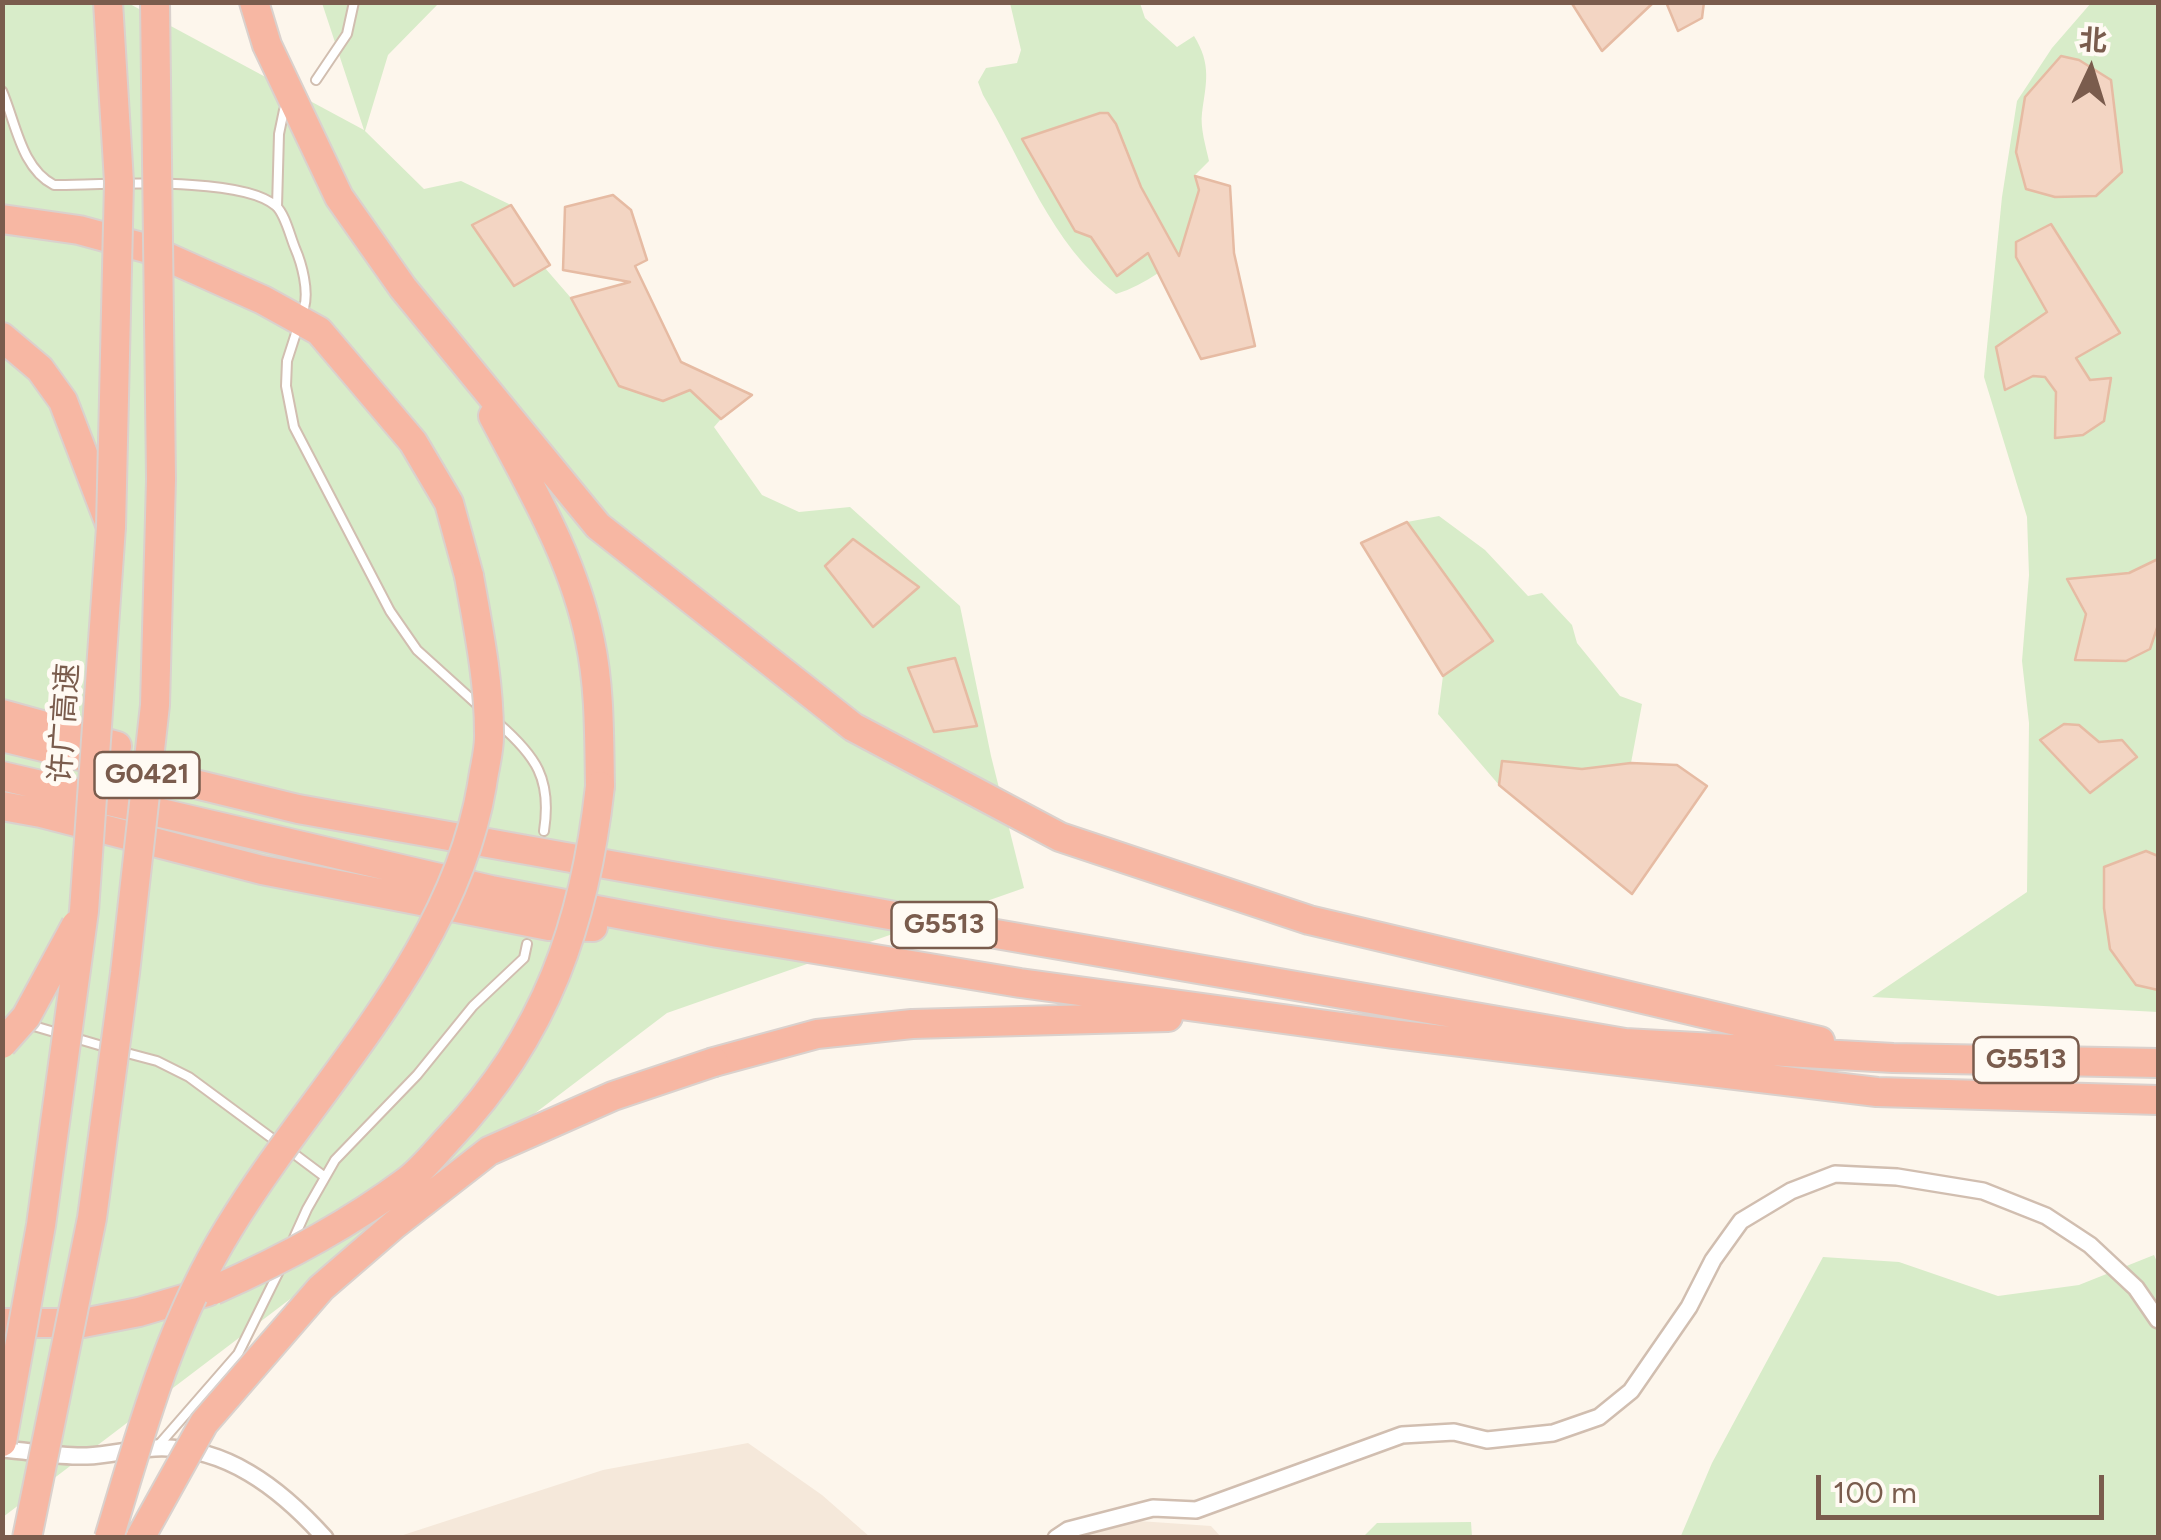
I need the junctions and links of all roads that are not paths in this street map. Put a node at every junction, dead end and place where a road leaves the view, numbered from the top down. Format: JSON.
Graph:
{"nodes":[{"id":1,"x":108,"y":2,"type":"edge"},
{"id":2,"x":155,"y":2,"type":"edge"},
{"id":3,"x":254,"y":2,"type":"edge"},
{"id":4,"x":354,"y":2,"type":"edge"},
{"id":5,"x":316,"y":80,"type":"dead end"},
{"id":6,"x":2,"y":91,"type":"edge"},
{"id":7,"x":284,"y":110,"type":"dead end"},
{"id":8,"x":277,"y":207,"type":"junction"},
{"id":9,"x":2,"y":219,"type":"edge"},
{"id":10,"x":304,"y":308,"type":"dead end"},
{"id":11,"x":296,"y":333,"type":"dead end"},
{"id":12,"x":2,"y":337,"type":"edge"},
{"id":13,"x":464,"y":361,"type":"junction"},
{"id":14,"x":111,"y":527,"type":"junction"},
{"id":15,"x":2,"y":714,"type":"edge"},
{"id":16,"x":2,"y":736,"type":"edge"},
{"id":17,"x":2,"y":776,"type":"edge"},
{"id":18,"x":2,"y":806,"type":"edge"},
{"id":19,"x":298,"y":809,"type":"junction"},
{"id":20,"x":544,"y":831,"type":"dead end"},
{"id":21,"x":84,"y":911,"type":"junction"},
{"id":22,"x":699,"y":930,"type":"junction"},
{"id":23,"x":527,"y":944,"type":"dead end"},
{"id":24,"x":1244,"y":1014,"type":"junction"},
{"id":25,"x":2,"y":1017,"type":"edge"},
{"id":26,"x":2,"y":1044,"type":"edge"},
{"id":27,"x":1893,"y":1058,"type":"junction"},
{"id":28,"x":2158,"y":1063,"type":"edge"},
{"id":29,"x":2158,"y":1100,"type":"edge"},
{"id":30,"x":326,"y":1177,"type":"junction"},
{"id":31,"x":2158,"y":1320,"type":"edge"},
{"id":32,"x":2,"y":1323,"type":"edge"},
{"id":33,"x":2,"y":1446,"type":"edge"},
{"id":34,"x":157,"y":1448,"type":"junction"},
{"id":35,"x":27,"y":1538,"type":"edge"},
{"id":36,"x":109,"y":1538,"type":"edge"},
{"id":37,"x":140,"y":1538,"type":"edge"},
{"id":38,"x":324,"y":1538,"type":"edge"},
{"id":39,"x":1056,"y":1538,"type":"edge"}],
"edges":[{"from":1,"to":14,"type":"highway","name":"许广高速","number":"G0421","bridge":true},
{"from":2,"to":35,"type":"highway","number":"G0421","bridge":true},
{"from":3,"to":13,"type":"highway"},
{"from":4,"to":5,"type":"lane"},
{"from":6,"to":8,"type":"lane"},
{"from":7,"to":8,"type":"lane"},
{"from":8,"to":10,"type":"lane"},
{"from":9,"to":36,"type":"highway","bridge":true},
{"from":11,"to":20,"type":"lane"},
{"from":12,"to":14,"type":"highway"},
{"from":13,"to":27,"type":"highway"},
{"from":13,"to":32,"type":"highway","bridge":true},
{"from":14,"to":21,"type":"highway","name":"许广高速","number":"G0421","bridge":true},
{"from":15,"to":19,"type":"highway"},
{"from":16,"to":19,"type":"highway","number":"G5513"},
{"from":17,"to":22,"type":"highway","number":"G5513"},
{"from":18,"to":22,"type":"highway"},
{"from":19,"to":27,"type":"highway","number":"G5513"},
{"from":21,"to":26,"type":"highway","bridge":true},
{"from":21,"to":33,"type":"highway","name":"许广高速","number":"G0421","bridge":true},
{"from":22,"to":24,"type":"highway","number":"G5513"},
{"from":23,"to":30,"type":"lane"},
{"from":24,"to":29,"type":"highway","number":"G5513"},
{"from":24,"to":37,"type":"highway","bridge":true},
{"from":25,"to":30,"type":"lane"},
{"from":27,"to":28,"type":"highway","number":"G5513"},
{"from":30,"to":34,"type":"lane"},
{"from":31,"to":39,"type":"street"},
{"from":33,"to":34,"type":"street"},
{"from":34,"to":38,"type":"street"}]}
